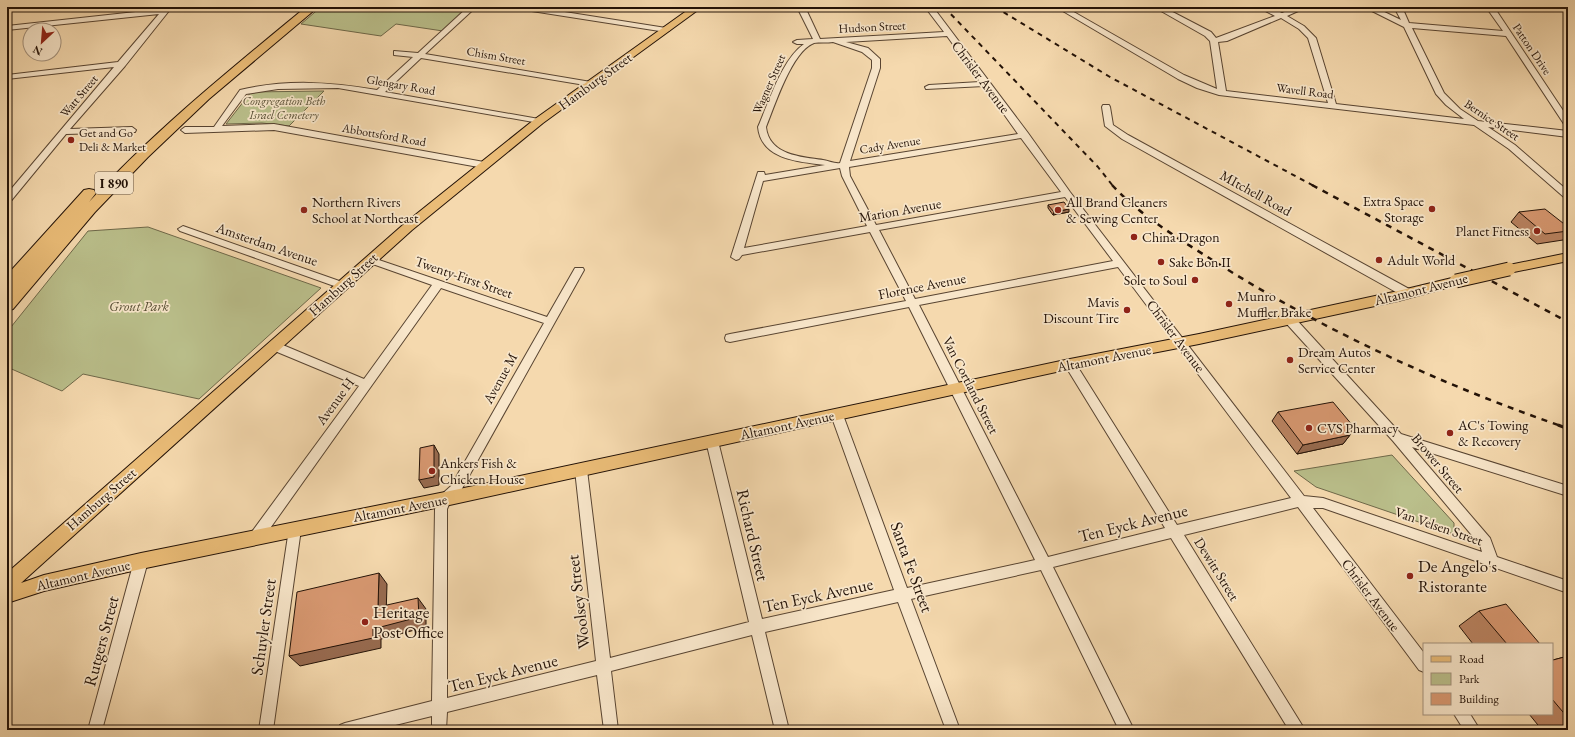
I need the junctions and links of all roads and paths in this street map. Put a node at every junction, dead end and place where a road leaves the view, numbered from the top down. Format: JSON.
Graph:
{"nodes":[{"id":1,"x":301,"y":7,"type":"edge"},
{"id":2,"x":313,"y":7,"type":"edge"},
{"id":3,"x":472,"y":7,"type":"edge"},
{"id":4,"x":519,"y":7,"type":"edge"},
{"id":5,"x":698,"y":7,"type":"edge"},
{"id":6,"x":801,"y":7,"type":"edge"},
{"id":7,"x":929,"y":7,"type":"edge"},
{"id":8,"x":1062,"y":7,"type":"edge"},
{"id":9,"x":1158,"y":7,"type":"edge"},
{"id":10,"x":1262,"y":7,"type":"edge"},
{"id":11,"x":1303,"y":7,"type":"edge"},
{"id":12,"x":1368,"y":7,"type":"edge"},
{"id":13,"x":1398,"y":7,"type":"edge"},
{"id":14,"x":1490,"y":7,"type":"edge"},
{"id":15,"x":166,"y":9,"type":"edge"},
{"id":16,"x":1281,"y":16,"type":"junction"},
{"id":17,"x":1406,"y":25,"type":"junction"},
{"id":18,"x":7,"y":28,"type":"edge"},
{"id":19,"x":666,"y":30,"type":"junction"},
{"id":20,"x":948,"y":34,"type":"junction"},
{"id":21,"x":1507,"y":34,"type":"junction"},
{"id":22,"x":867,"y":38,"type":"junction"},
{"id":23,"x":833,"y":40,"type":"junction"},
{"id":24,"x":816,"y":41,"type":"junction"},
{"id":25,"x":1214,"y":41,"type":"junction"},
{"id":26,"x":796,"y":42,"type":"dead end"},
{"id":27,"x":866,"y":50,"type":"junction"},
{"id":28,"x":397,"y":53,"type":"dead end"},
{"id":29,"x":421,"y":56,"type":"junction"},
{"id":30,"x":122,"y":64,"type":"junction"},
{"id":31,"x":7,"y":77,"type":"edge"},
{"id":32,"x":591,"y":84,"type":"junction"},
{"id":33,"x":986,"y":84,"type":"junction"},
{"id":34,"x":930,"y":87,"type":"dead end"},
{"id":35,"x":379,"y":93,"type":"junction"},
{"id":36,"x":1222,"y":93,"type":"junction"},
{"id":37,"x":1106,"y":107,"type":"dead end"},
{"id":38,"x":1333,"y":107,"type":"junction"},
{"id":39,"x":540,"y":121,"type":"junction"},
{"id":40,"x":1568,"y":124,"type":"edge"},
{"id":41,"x":1476,"y":125,"type":"junction"},
{"id":42,"x":217,"y":128,"type":"junction"},
{"id":43,"x":132,"y":130,"type":"dead end"},
{"id":44,"x":185,"y":130,"type":"dead end"},
{"id":45,"x":64,"y":132,"type":"junction"},
{"id":46,"x":1568,"y":134,"type":"edge"},
{"id":47,"x":1025,"y":135,"type":"junction"},
{"id":48,"x":484,"y":165,"type":"junction"},
{"id":49,"x":840,"y":165,"type":"junction"},
{"id":50,"x":1067,"y":194,"type":"junction"},
{"id":51,"x":1568,"y":196,"type":"edge"},
{"id":52,"x":7,"y":200,"type":"edge"},
{"id":53,"x":182,"y":229,"type":"dead end"},
{"id":54,"x":873,"y":229,"type":"junction"},
{"id":55,"x":737,"y":255,"type":"joint"},
{"id":56,"x":1568,"y":256,"type":"edge"},
{"id":57,"x":370,"y":260,"type":"junction"},
{"id":58,"x":1120,"y":262,"type":"junction"},
{"id":59,"x":579,"y":270,"type":"dead end"},
{"id":60,"x":439,"y":283,"type":"junction"},
{"id":61,"x":7,"y":285,"type":"edge"},
{"id":62,"x":341,"y":285,"type":"junction"},
{"id":63,"x":1407,"y":293,"type":"junction"},
{"id":64,"x":912,"y":302,"type":"junction"},
{"id":65,"x":7,"y":305,"type":"edge"},
{"id":66,"x":1289,"y":319,"type":"junction"},
{"id":67,"x":549,"y":321,"type":"junction"},
{"id":68,"x":730,"y":338,"type":"dead end"},
{"id":69,"x":1182,"y":343,"type":"junction"},
{"id":70,"x":274,"y":346,"type":"junction"},
{"id":71,"x":1070,"y":364,"type":"junction"},
{"id":72,"x":366,"y":384,"type":"junction"},
{"id":73,"x":957,"y":389,"type":"junction"},
{"id":74,"x":838,"y":415,"type":"junction"},
{"id":75,"x":1397,"y":438,"type":"junction"},
{"id":76,"x":712,"y":441,"type":"junction"},
{"id":77,"x":581,"y":470,"type":"junction"},
{"id":78,"x":1568,"y":491,"type":"edge"},
{"id":79,"x":445,"y":499,"type":"junction"},
{"id":80,"x":1299,"y":501,"type":"junction"},
{"id":81,"x":295,"y":529,"type":"junction"},
{"id":82,"x":1174,"y":531,"type":"junction"},
{"id":83,"x":256,"y":537,"type":"junction"},
{"id":84,"x":1492,"y":560,"type":"junction"},
{"id":85,"x":141,"y":561,"type":"junction"},
{"id":86,"x":1043,"y":564,"type":"junction"},
{"id":87,"x":7,"y":584,"type":"edge"},
{"id":88,"x":1568,"y":587,"type":"edge"},
{"id":89,"x":7,"y":594,"type":"edge"},
{"id":90,"x":903,"y":596,"type":"junction"},
{"id":91,"x":756,"y":627,"type":"junction"},
{"id":92,"x":1423,"y":664,"type":"edge"},
{"id":93,"x":604,"y":666,"type":"junction"},
{"id":94,"x":439,"y":708,"type":"junction"},
{"id":95,"x":1462,"y":715,"type":"edge"},
{"id":96,"x":95,"y":730,"type":"edge"},
{"id":97,"x":266,"y":730,"type":"edge"},
{"id":98,"x":345,"y":730,"type":"edge"},
{"id":99,"x":439,"y":730,"type":"edge"},
{"id":100,"x":612,"y":730,"type":"edge"},
{"id":101,"x":782,"y":730,"type":"edge"},
{"id":102,"x":953,"y":730,"type":"edge"},
{"id":103,"x":1127,"y":730,"type":"edge"},
{"id":104,"x":1298,"y":730,"type":"edge"},
{"id":105,"x":1473,"y":730,"type":"edge"}],
"edges":[{"from":1,"to":61,"type":"highway","number":"I 890"},
{"from":2,"to":65,"type":"highway","number":"I 890"},
{"from":3,"to":29,"type":"street"},
{"from":4,"to":19,"type":"street"},
{"from":5,"to":19,"type":"main road","name":"Hamburg Street"},
{"from":6,"to":24,"type":"street"},
{"from":7,"to":20,"type":"street","name":"Chrisler Avenue"},
{"from":8,"to":36,"type":"street","name":"Wavell Road"},
{"from":9,"to":25,"type":"street"},
{"from":10,"to":16,"type":"street"},
{"from":11,"to":16,"type":"street"},
{"from":12,"to":17,"type":"street"},
{"from":13,"to":17,"type":"street","name":"Bernice Street"},
{"from":14,"to":21,"type":"street","name":"Patton Drive"},
{"from":15,"to":18,"type":"street"},
{"from":15,"to":30,"type":"street","name":"Watt Street"},
{"from":16,"to":25,"type":"street"},
{"from":16,"to":38,"type":"street"},
{"from":17,"to":21,"type":"street"},
{"from":17,"to":41,"type":"street","name":"Bernice Street"},
{"from":19,"to":32,"type":"main road","name":"Hamburg Street"},
{"from":20,"to":22,"type":"street","name":"Hudson Street"},
{"from":20,"to":33,"type":"street","name":"Chrisler Avenue"},
{"from":21,"to":40,"type":"street","name":"Patton Drive"},
{"from":22,"to":23,"type":"street","name":"Hudson Street"},
{"from":22,"to":27,"type":"street"},
{"from":23,"to":24,"type":"street","name":"Hudson Street"},
{"from":23,"to":27,"type":"street"},
{"from":24,"to":26,"type":"street","name":"Hudson Street"},
{"from":24,"to":49,"type":"street","name":"Wagner Street"},
{"from":25,"to":36,"type":"street"},
{"from":27,"to":49,"type":"street"},
{"from":28,"to":29,"type":"street","name":"Chism Street"},
{"from":29,"to":32,"type":"street","name":"Chism Street"},
{"from":29,"to":35,"type":"street"},
{"from":30,"to":31,"type":"street"},
{"from":30,"to":45,"type":"street","name":"Watt Street"},
{"from":32,"to":39,"type":"main road","name":"Hamburg Street"},
{"from":33,"to":34,"type":"street"},
{"from":33,"to":47,"type":"street","name":"Chrisler Avenue"},
{"from":35,"to":39,"type":"street","name":"Glengary Road"},
{"from":35,"to":42,"type":"street","name":"Glengary Road"},
{"from":36,"to":38,"type":"street","name":"Wavell Road"},
{"from":37,"to":63,"type":"street","name":"MItchell Road"},
{"from":38,"to":41,"type":"street","name":"Wavell Road"},
{"from":39,"to":48,"type":"main road","name":"Hamburg Street"},
{"from":41,"to":46,"type":"street","name":"Wavell Road"},
{"from":41,"to":51,"type":"street","name":"Bernice Street"},
{"from":42,"to":44,"type":"street","name":"Abbottsford Road"},
{"from":42,"to":48,"type":"street","name":"Abbottsford Road"},
{"from":43,"to":45,"type":"street"},
{"from":45,"to":52,"type":"street","name":"Watt Street"},
{"from":47,"to":49,"type":"street","name":"Cady Avenue"},
{"from":47,"to":50,"type":"street","name":"Chrisler Avenue"},
{"from":48,"to":57,"type":"main road","name":"Hamburg Street"},
{"from":49,"to":54,"type":"street","name":"Van Cortland Street"},
{"from":49,"to":55,"type":"street","name":"Cady Avenue"},
{"from":50,"to":54,"type":"street","name":"Marion Avenue"},
{"from":50,"to":58,"type":"street","name":"Chrisler Avenue"},
{"from":53,"to":62,"type":"street","name":"Amsterdam Avenue"},
{"from":54,"to":55,"type":"street","name":"Marion Avenue"},
{"from":54,"to":64,"type":"street","name":"Van Cortland Street"},
{"from":56,"to":63,"type":"main road","name":"Altamont Avenue","bridge":true},
{"from":57,"to":60,"type":"street","name":"Twenty-First Street"},
{"from":57,"to":62,"type":"main road","name":"Hamburg Street"},
{"from":58,"to":64,"type":"street","name":"Florence Avenue"},
{"from":58,"to":69,"type":"street","name":"Chrisler Avenue"},
{"from":59,"to":67,"type":"street","name":"Avenue M"},
{"from":60,"to":67,"type":"street","name":"Twenty-First Street"},
{"from":60,"to":72,"type":"street","name":"Avenue H"},
{"from":62,"to":70,"type":"main road","name":"Hamburg Street"},
{"from":63,"to":66,"type":"main road","name":"Altamont Avenue"},
{"from":64,"to":68,"type":"street","name":"Florence Avenue"},
{"from":64,"to":73,"type":"street","name":"Van Cortland Street"},
{"from":66,"to":69,"type":"main road","name":"Altamont Avenue"},
{"from":66,"to":75,"type":"street","name":"Brower Street"},
{"from":67,"to":79,"type":"street","name":"Avenue M"},
{"from":69,"to":71,"type":"main road","name":"Altamont Avenue"},
{"from":69,"to":80,"type":"street","name":"Chrisler Avenue"},
{"from":70,"to":72,"type":"street"},
{"from":70,"to":87,"type":"main road","name":"Hamburg Street"},
{"from":71,"to":73,"type":"main road","name":"Altamont Avenue"},
{"from":71,"to":82,"type":"street","name":"Dewitt Street"},
{"from":72,"to":83,"type":"street","name":"Avenue H"},
{"from":73,"to":74,"type":"main road","name":"Altamont Avenue"},
{"from":73,"to":86,"type":"street","name":"Van Cortland Street"},
{"from":74,"to":76,"type":"main road","name":"Altamont Avenue"},
{"from":74,"to":90,"type":"street","name":"Santa Fe Street"},
{"from":75,"to":78,"type":"street"},
{"from":75,"to":84,"type":"street","name":"Brower Street"},
{"from":76,"to":77,"type":"main road","name":"Altamont Avenue"},
{"from":76,"to":91,"type":"street","name":"Richard Street"},
{"from":77,"to":79,"type":"main road","name":"Altamont Avenue"},
{"from":77,"to":93,"type":"street","name":"Woolsey Street"},
{"from":79,"to":81,"type":"main road","name":"Altamont Avenue"},
{"from":79,"to":94,"type":"street"},
{"from":80,"to":82,"type":"street","name":"Ten Eyck Avenue"},
{"from":80,"to":84,"type":"street","name":"Van Velsen Street"},
{"from":80,"to":92,"type":"street","name":"Chrisler Avenue"},
{"from":81,"to":83,"type":"main road","name":"Altamont Avenue"},
{"from":81,"to":97,"type":"street","name":"Schuyler Street"},
{"from":82,"to":86,"type":"street","name":"Ten Eyck Avenue"},
{"from":82,"to":104,"type":"street","name":"Dewitt Street"},
{"from":83,"to":85,"type":"main road","name":"Altamont Avenue"},
{"from":84,"to":88,"type":"street","name":"Van Velsen Street"},
{"from":85,"to":89,"type":"main road","name":"Altamont Avenue"},
{"from":85,"to":96,"type":"street","name":"Rutgers Street"},
{"from":86,"to":90,"type":"street","name":"Ten Eyck Avenue"},
{"from":86,"to":103,"type":"street","name":"Van Cortland Street"},
{"from":90,"to":91,"type":"street","name":"Ten Eyck Avenue"},
{"from":90,"to":102,"type":"street","name":"Santa Fe Street"},
{"from":91,"to":93,"type":"street","name":"Ten Eyck Avenue"},
{"from":91,"to":101,"type":"street","name":"Richard Street"},
{"from":93,"to":94,"type":"street","name":"Ten Eyck Avenue"},
{"from":93,"to":100,"type":"street","name":"Woolsey Street"},
{"from":94,"to":98,"type":"street","name":"Ten Eyck Avenue"},
{"from":94,"to":99,"type":"street"},
{"from":95,"to":105,"type":"street"}]}
